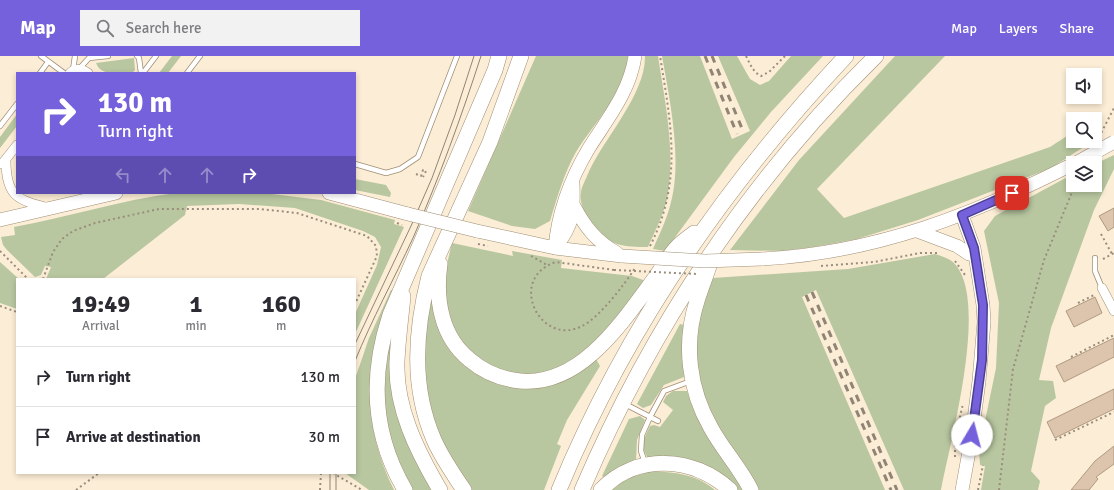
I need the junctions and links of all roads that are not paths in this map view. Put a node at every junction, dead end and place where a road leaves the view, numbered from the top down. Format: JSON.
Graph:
{"nodes":[{"id":1,"x":41,"y":56,"type":"edge"},
{"id":2,"x":75,"y":56,"type":"edge"},
{"id":3,"x":108,"y":56,"type":"edge"},
{"id":4,"x":137,"y":56,"type":"edge"},
{"id":5,"x":156,"y":56,"type":"edge"},
{"id":6,"x":200,"y":56,"type":"edge"},
{"id":7,"x":457,"y":56,"type":"edge"},
{"id":8,"x":499,"y":56,"type":"edge"},
{"id":9,"x":521,"y":56,"type":"edge"},
{"id":10,"x":635,"y":56,"type":"edge"},
{"id":11,"x":846,"y":56,"type":"edge"},
{"id":12,"x":876,"y":56,"type":"edge"},
{"id":13,"x":48,"y":62,"type":"junction"},
{"id":14,"x":74,"y":71,"type":"edge"},
{"id":15,"x":41,"y":72,"type":"edge"},
{"id":16,"x":63,"y":72,"type":"edge"},
{"id":17,"x":142,"y":72,"type":"edge"},
{"id":18,"x":143,"y":72,"type":"edge"},
{"id":19,"x":188,"y":72,"type":"edge"},
{"id":20,"x":16,"y":105,"type":"edge"},
{"id":21,"x":0,"y":126,"type":"edge"},
{"id":22,"x":1114,"y":142,"type":"edge"},
{"id":23,"x":16,"y":146,"type":"edge"},
{"id":24,"x":1089,"y":156,"type":"edge"},
{"id":25,"x":3,"y":163,"type":"edge"},
{"id":26,"x":356,"y":164,"type":"edge"},
{"id":27,"x":1066,"y":168,"type":"edge"},
{"id":28,"x":0,"y":179,"type":"edge"},
{"id":29,"x":573,"y":181,"type":"junction"},
{"id":30,"x":112,"y":194,"type":"edge"},
{"id":31,"x":333,"y":194,"type":"edge"},
{"id":32,"x":574,"y":206,"type":"junction"},
{"id":33,"x":50,"y":208,"type":"junction"},
{"id":34,"x":962,"y":215,"type":"junction"},
{"id":35,"x":0,"y":220,"type":"edge"},
{"id":36,"x":708,"y":221,"type":"junction"},
{"id":37,"x":917,"y":231,"type":"junction"},
{"id":38,"x":445,"y":243,"type":"junction"},
{"id":39,"x":554,"y":248,"type":"junction"},
{"id":40,"x":713,"y":251,"type":"junction"},
{"id":41,"x":969,"y":254,"type":"junction"},
{"id":42,"x":622,"y":256,"type":"junction"},
{"id":43,"x":1095,"y":258,"type":"dead end"},
{"id":44,"x":977,"y":268,"type":"junction"},
{"id":45,"x":403,"y":285,"type":"junction"},
{"id":46,"x":1102,"y":288,"type":"joint"},
{"id":47,"x":1114,"y":311,"type":"edge"},
{"id":48,"x":691,"y":380,"type":"junction"},
{"id":49,"x":622,"y":403,"type":"junction"},
{"id":50,"x":650,"y":417,"type":"junction"},
{"id":51,"x":658,"y":421,"type":"dead end"},
{"id":52,"x":646,"y":465,"type":"junction"},
{"id":53,"x":405,"y":490,"type":"edge"},
{"id":54,"x":440,"y":490,"type":"edge"},
{"id":55,"x":464,"y":490,"type":"edge"},
{"id":56,"x":559,"y":490,"type":"edge"},
{"id":57,"x":582,"y":490,"type":"edge"},
{"id":58,"x":601,"y":490,"type":"edge"},
{"id":59,"x":730,"y":490,"type":"edge"},
{"id":60,"x":751,"y":490,"type":"edge"},
{"id":61,"x":962,"y":490,"type":"edge"}],
"edges":[{"from":1,"to":13,"type":"lane"},
{"from":2,"to":14,"type":"lane"},
{"from":3,"to":14,"type":"lane"},
{"from":4,"to":17,"type":"lane"},
{"from":5,"to":18,"type":"lane"},
{"from":6,"to":19,"type":"lane"},
{"from":7,"to":26,"type":"lane"},
{"from":8,"to":45,"type":"highway"},
{"from":9,"to":38,"type":"highway"},
{"from":10,"to":29,"type":"main road"},
{"from":11,"to":36,"type":"highway"},
{"from":12,"to":40,"type":"highway"},
{"from":13,"to":15,"type":"lane"},
{"from":13,"to":16,"type":"lane"},
{"from":20,"to":21,"type":"lane"},
{"from":22,"to":24,"type":"main road","bridge":true},
{"from":23,"to":25,"type":"street"},
{"from":25,"to":28,"type":"street"},
{"from":25,"to":33,"type":"street"},
{"from":27,"to":34,"type":"main road"},
{"from":29,"to":32,"type":"main road"},
{"from":29,"to":39,"type":"main road"},
{"from":30,"to":33,"type":"main road"},
{"from":31,"to":39,"type":"main road","bridge":true},
{"from":32,"to":39,"type":"main road"},
{"from":32,"to":42,"type":"main road"},
{"from":33,"to":35,"type":"main road"},
{"from":34,"to":37,"type":"main road"},
{"from":34,"to":41,"type":"main road"},
{"from":34,"to":44,"type":"main road"},
{"from":36,"to":38,"type":"highway"},
{"from":36,"to":56,"type":"highway"},
{"from":37,"to":41,"type":"main road"},
{"from":37,"to":42,"type":"main road","bridge":true},
{"from":38,"to":55,"type":"highway"},
{"from":39,"to":42,"type":"main road"},
{"from":40,"to":48,"type":"highway"},
{"from":40,"to":49,"type":"highway"},
{"from":41,"to":44,"type":"main road"},
{"from":43,"to":46,"type":"lane"},
{"from":44,"to":61,"type":"main road"},
{"from":45,"to":53,"type":"highway"},
{"from":45,"to":54,"type":"highway"},
{"from":46,"to":47,"type":"street"},
{"from":48,"to":50,"type":"lane"},
{"from":48,"to":60,"type":"highway"},
{"from":49,"to":50,"type":"lane"},
{"from":49,"to":57,"type":"highway"},
{"from":50,"to":51,"type":"lane"},
{"from":50,"to":52,"type":"lane"},
{"from":52,"to":58,"type":"highway"},
{"from":52,"to":59,"type":"highway"}]}
